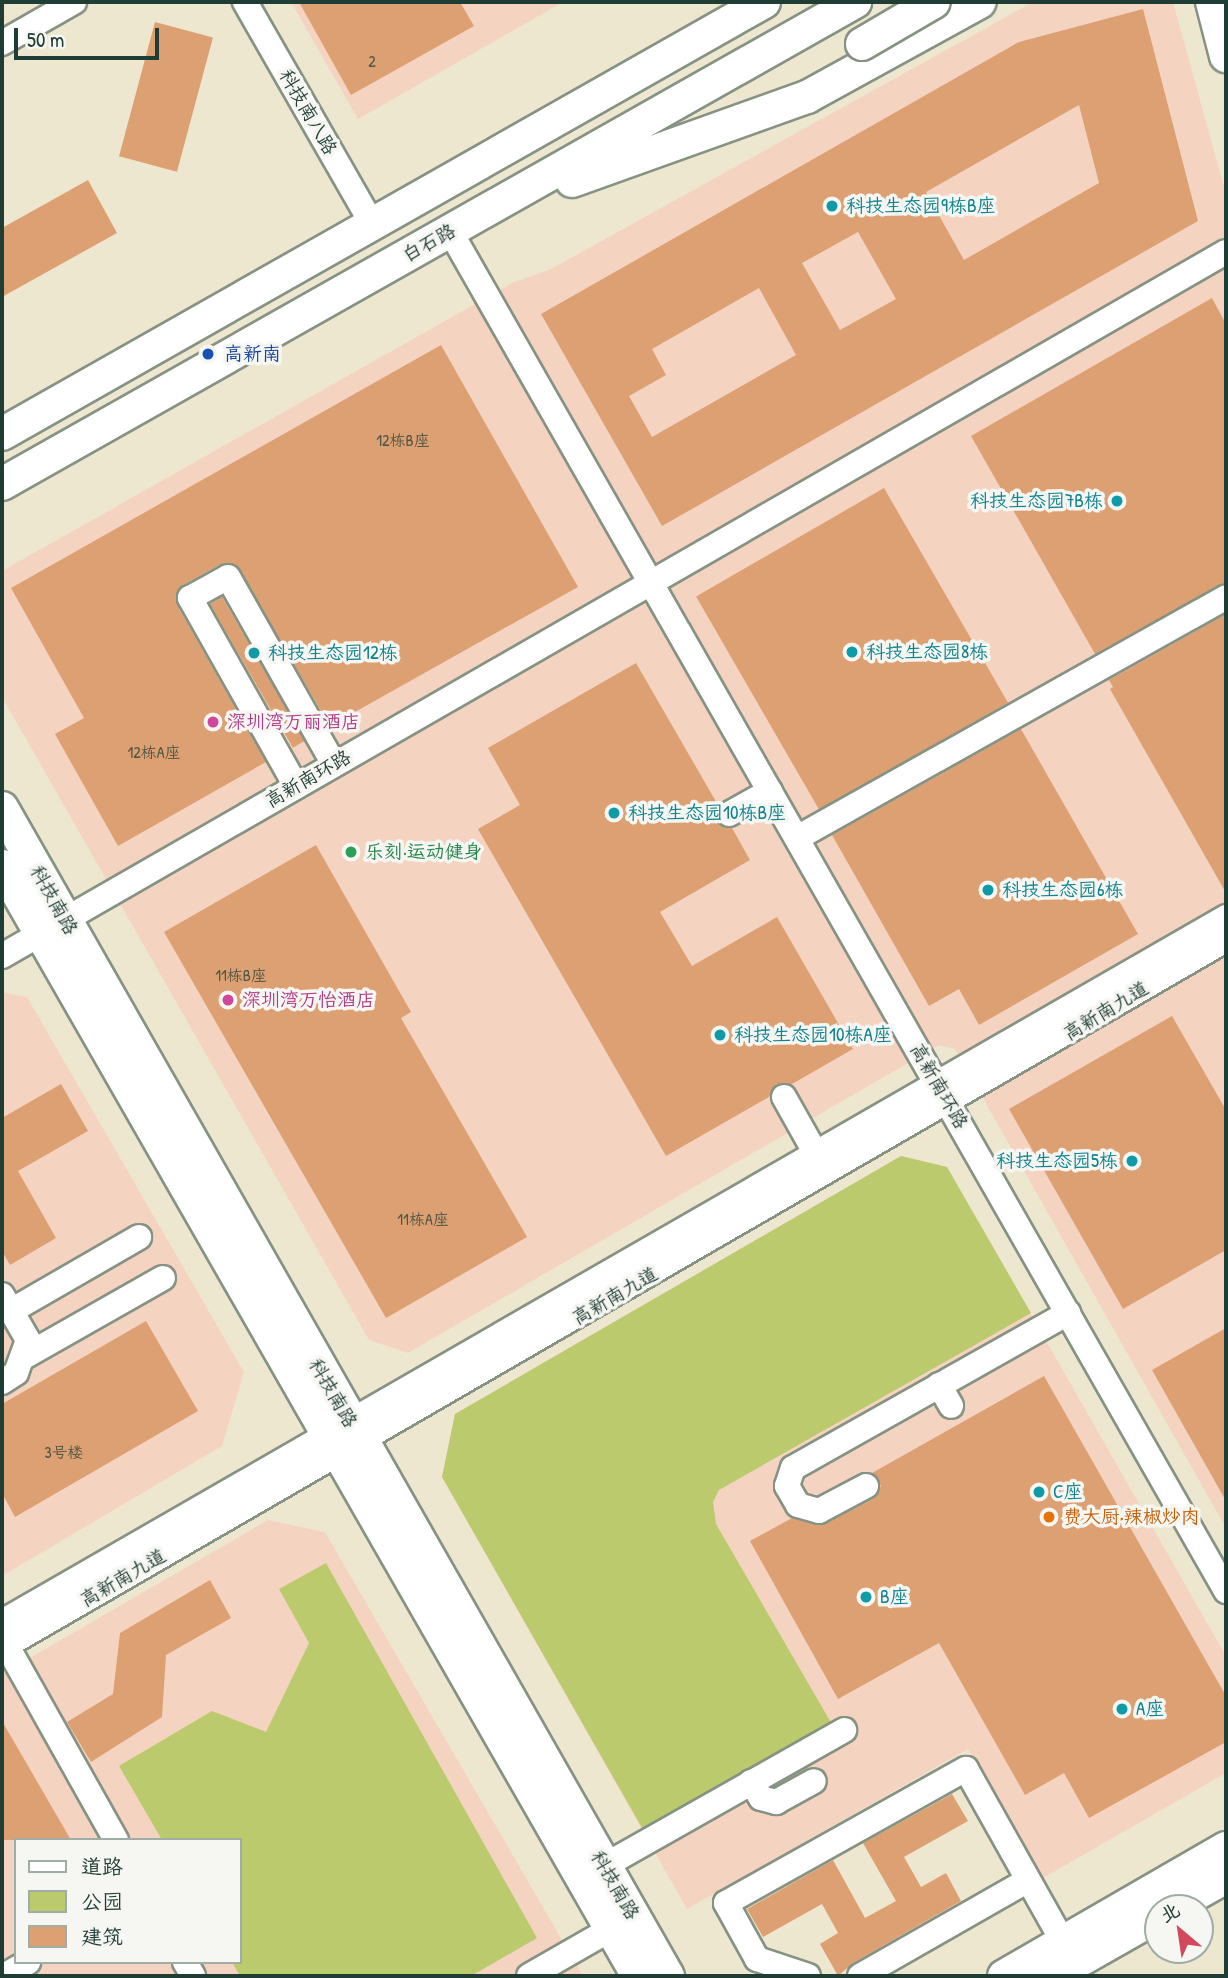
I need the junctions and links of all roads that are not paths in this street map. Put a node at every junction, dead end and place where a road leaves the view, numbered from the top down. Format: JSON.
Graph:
{"nodes":[{"id":1,"x":74,"y":2,"type":"edge"},
{"id":2,"x":245,"y":2,"type":"edge"},
{"id":3,"x":721,"y":2,"type":"edge"},
{"id":4,"x":764,"y":2,"type":"edge"},
{"id":5,"x":855,"y":2,"type":"edge"},
{"id":6,"x":934,"y":2,"type":"edge"},
{"id":7,"x":980,"y":2,"type":"edge"},
{"id":8,"x":1212,"y":2,"type":"edge"},
{"id":9,"x":2,"y":43,"type":"edge"},
{"id":10,"x":1226,"y":55,"type":"edge"},
{"id":11,"x":587,"y":99,"type":"junction"},
{"id":12,"x":703,"y":135,"type":"junction"},
{"id":13,"x":498,"y":206,"type":"junction"},
{"id":14,"x":371,"y":222,"type":"junction"},
{"id":15,"x":450,"y":231,"type":"junction"},
{"id":16,"x":1225,"y":256,"type":"edge"},
{"id":17,"x":2,"y":434,"type":"edge"},
{"id":18,"x":2,"y":484,"type":"edge"},
{"id":19,"x":650,"y":581,"type":"junction"},
{"id":20,"x":1226,"y":597,"type":"edge"},
{"id":21,"x":334,"y":764,"type":"junction"},
{"id":22,"x":296,"y":786,"type":"junction"},
{"id":23,"x":770,"y":791,"type":"junction"},
{"id":24,"x":2,"y":808,"type":"edge"},
{"id":25,"x":729,"y":814,"type":"dead end"},
{"id":26,"x":797,"y":838,"type":"junction"},
{"id":27,"x":2,"y":866,"type":"edge"},
{"id":28,"x":1226,"y":917,"type":"edge"},
{"id":29,"x":52,"y":927,"type":"junction"},
{"id":30,"x":1226,"y":940,"type":"edge"},
{"id":31,"x":2,"y":956,"type":"edge"},
{"id":32,"x":943,"y":1094,"type":"junction"},
{"id":33,"x":784,"y":1097,"type":"dead end"},
{"id":34,"x":816,"y":1154,"type":"junction"},
{"id":35,"x":139,"y":1237,"type":"dead end"},
{"id":36,"x":163,"y":1278,"type":"dead end"},
{"id":37,"x":6,"y":1303,"type":"edge"},
{"id":38,"x":1068,"y":1313,"type":"junction"},
{"id":39,"x":22,"y":1358,"type":"junction"},
{"id":40,"x":2,"y":1382,"type":"edge"},
{"id":41,"x":344,"y":1438,"type":"junction"},
{"id":42,"x":866,"y":1486,"type":"dead end"},
{"id":43,"x":1217,"y":1554,"type":"edge"},
{"id":44,"x":1226,"y":1591,"type":"edge"},
{"id":45,"x":3,"y":1638,"type":"edge"},
{"id":46,"x":844,"y":1730,"type":"dead end"},
{"id":47,"x":814,"y":1780,"type":"dead end"},
{"id":48,"x":751,"y":1782,"type":"junction"},
{"id":49,"x":115,"y":1838,"type":"edge"},
{"id":50,"x":1226,"y":1848,"type":"edge"},
{"id":51,"x":604,"y":1866,"type":"junction"},
{"id":52,"x":1226,"y":1877,"type":"edge"},
{"id":53,"x":1028,"y":1880,"type":"junction"},
{"id":54,"x":1196,"y":1894,"type":"edge"},
{"id":55,"x":1144,"y":1924,"type":"edge"},
{"id":56,"x":611,"y":1929,"type":"junction"},
{"id":57,"x":1063,"y":1942,"type":"junction"},
{"id":58,"x":25,"y":1964,"type":"edge"},
{"id":59,"x":4,"y":1976,"type":"edge"},
{"id":60,"x":529,"y":1976,"type":"edge"},
{"id":61,"x":638,"y":1976,"type":"edge"},
{"id":62,"x":667,"y":1976,"type":"edge"},
{"id":63,"x":808,"y":1976,"type":"edge"},
{"id":64,"x":860,"y":1976,"type":"edge"},
{"id":65,"x":1004,"y":1976,"type":"edge"},
{"id":66,"x":1052,"y":1976,"type":"edge"}],
"edges":[{"from":1,"to":9,"type":"street"},
{"from":2,"to":14,"type":"street","name":"科技南八路"},
{"from":3,"to":11,"type":"main road"},
{"from":4,"to":11,"type":"main road"},
{"from":5,"to":13,"type":"main road","name":"白石路"},
{"from":6,"to":12,"type":"main road","bridge":true},
{"from":7,"to":12,"type":"main road"},
{"from":8,"to":10,"type":"main road"},
{"from":11,"to":14,"type":"main road"},
{"from":12,"to":13,"type":"main road"},
{"from":13,"to":15,"type":"main road","name":"白石路"},
{"from":14,"to":17,"type":"main road"},
{"from":15,"to":18,"type":"main road","name":"白石路"},
{"from":15,"to":19,"type":"street","name":"高新南环路"},
{"from":16,"to":19,"type":"street"},
{"from":19,"to":21,"type":"street","name":"高新南环路"},
{"from":19,"to":23,"type":"street","name":"高新南环路"},
{"from":20,"to":26,"type":"street"},
{"from":21,"to":22,"type":"street","name":"高新南环路"},
{"from":21,"to":22,"type":"street"},
{"from":22,"to":29,"type":"street","name":"高新南环路"},
{"from":23,"to":25,"type":"street"},
{"from":23,"to":26,"type":"street","name":"高新南环路"},
{"from":24,"to":29,"type":"main road","name":"科技南路"},
{"from":26,"to":32,"type":"street","name":"高新南环路"},
{"from":27,"to":29,"type":"main road","name":"科技南路"},
{"from":28,"to":32,"type":"street","name":"高新南九道"},
{"from":29,"to":31,"type":"street","name":"高新南环路"},
{"from":29,"to":41,"type":"main road","name":"科技南路"},
{"from":30,"to":32,"type":"street","name":"高新南九道"},
{"from":32,"to":34,"type":"street","name":"高新南九道"},
{"from":32,"to":38,"type":"street","name":"高新南环路"},
{"from":32,"to":41,"type":"street","name":"高新南九道"},
{"from":33,"to":34,"type":"street"},
{"from":34,"to":41,"type":"street","name":"高新南九道"},
{"from":35,"to":37,"type":"street"},
{"from":36,"to":39,"type":"street"},
{"from":37,"to":39,"type":"street"},
{"from":38,"to":42,"type":"street"},
{"from":38,"to":43,"type":"street","name":"高新南环路"},
{"from":39,"to":40,"type":"street"},
{"from":41,"to":45,"type":"street","name":"高新南九道"},
{"from":41,"to":51,"type":"main road","name":"科技南路"},
{"from":41,"to":56,"type":"main road","name":"科技南路"},
{"from":43,"to":44,"type":"street","name":"高新南环路"},
{"from":45,"to":49,"type":"street"},
{"from":46,"to":48,"type":"street"},
{"from":47,"to":48,"type":"street"},
{"from":48,"to":51,"type":"street"},
{"from":50,"to":57,"type":"main road"},
{"from":51,"to":62,"type":"main road","name":"科技南路"},
{"from":52,"to":54,"type":"main road"},
{"from":53,"to":57,"type":"street"},
{"from":53,"to":63,"type":"street"},
{"from":53,"to":64,"type":"street"},
{"from":55,"to":66,"type":"main road"},
{"from":56,"to":60,"type":"street"},
{"from":56,"to":61,"type":"main road","name":"科技南路"},
{"from":57,"to":65,"type":"main road"},
{"from":58,"to":59,"type":"street"}]}
